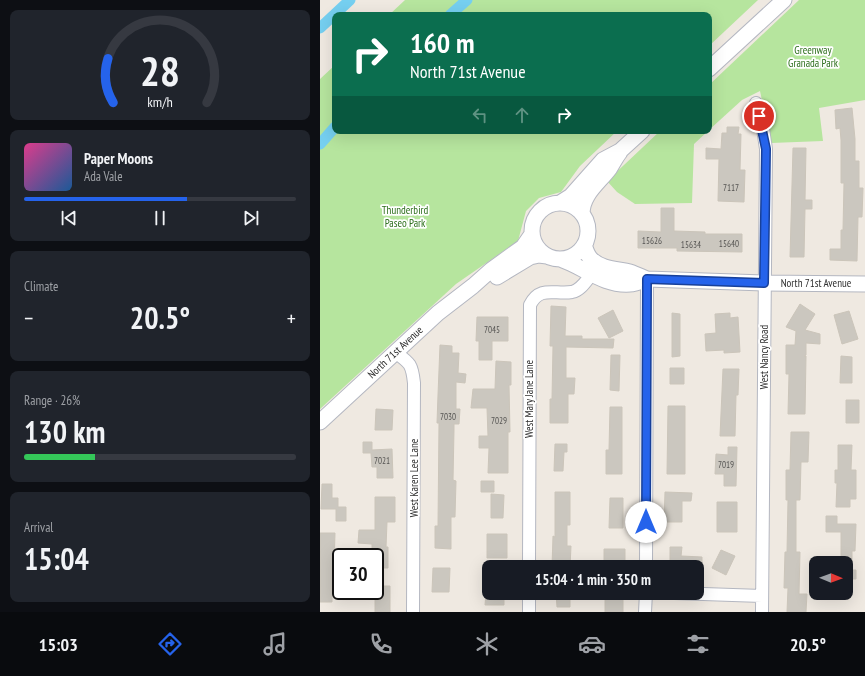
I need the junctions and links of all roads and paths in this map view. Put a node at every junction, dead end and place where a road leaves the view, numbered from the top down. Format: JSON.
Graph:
{"nodes":[{"id":1,"x":784,"y":0,"type":"edge"},
{"id":2,"x":712,"y":66,"type":"edge"},
{"id":3,"x":756,"y":103,"type":"dead end"},
{"id":4,"x":639,"y":134,"type":"edge"},
{"id":5,"x":620,"y":151,"type":"junction"},
{"id":6,"x":560,"y":203,"type":"junction"},
{"id":7,"x":582,"y":214,"type":"junction"},
{"id":8,"x":532,"y":234,"type":"junction"},
{"id":9,"x":584,"y":245,"type":"junction"},
{"id":10,"x":554,"y":257,"type":"junction"},
{"id":11,"x":590,"y":275,"type":"junction"},
{"id":12,"x":647,"y":279,"type":"junction"},
{"id":13,"x":764,"y":283,"type":"junction"},
{"id":14,"x":865,"y":284,"type":"edge"},
{"id":15,"x":473,"y":286,"type":"junction"},
{"id":16,"x":395,"y":352,"type":"junction"},
{"id":17,"x":320,"y":422,"type":"edge"},
{"id":18,"x":529,"y":560,"type":"edge"},
{"id":19,"x":646,"y":560,"type":"edge"},
{"id":20,"x":704,"y":594,"type":"edge"},
{"id":21,"x":762,"y":596,"type":"junction"},
{"id":22,"x":529,"y":600,"type":"edge"},
{"id":23,"x":646,"y":600,"type":"edge"},
{"id":24,"x":413,"y":612,"type":"edge"},
{"id":25,"x":529,"y":612,"type":"edge"},
{"id":26,"x":646,"y":612,"type":"edge"},
{"id":27,"x":762,"y":612,"type":"edge"}],
"edges":[{"from":1,"to":2,"type":"street"},
{"from":3,"to":13,"type":"street","name":"West Nancy Road"},
{"from":4,"to":5,"type":"street"},
{"from":5,"to":6,"type":"street"},
{"from":5,"to":7,"type":"street"},
{"from":6,"to":7,"type":"street"},
{"from":6,"to":8,"type":"street","name":"North 71st Avenue"},
{"from":7,"to":9,"type":"street"},
{"from":8,"to":10,"type":"street","name":"North 71st Avenue"},
{"from":8,"to":15,"type":"street","name":"North 71st Avenue"},
{"from":9,"to":10,"type":"street","name":"North 71st Avenue"},
{"from":9,"to":12,"type":"street","name":"North 71st Avenue"},
{"from":10,"to":11,"type":"street","name":"North 71st Avenue"},
{"from":10,"to":15,"type":"street","name":"North 71st Avenue"},
{"from":11,"to":12,"type":"street","name":"North 71st Avenue"},
{"from":11,"to":18,"type":"street","name":"West Mary Jane Lane"},
{"from":12,"to":13,"type":"street","name":"North 71st Avenue"},
{"from":12,"to":19,"type":"street"},
{"from":13,"to":14,"type":"street","name":"North 71st Avenue"},
{"from":13,"to":21,"type":"street","name":"West Nancy Road"},
{"from":15,"to":16,"type":"street","name":"North 71st Avenue"},
{"from":16,"to":17,"type":"street","name":"North 71st Avenue"},
{"from":16,"to":24,"type":"street","name":"West Karen Lee Lane"},
{"from":20,"to":21,"type":"street"},
{"from":21,"to":27,"type":"street","name":"West Nancy Road"},
{"from":22,"to":25,"type":"street"},
{"from":23,"to":26,"type":"street"}]}
